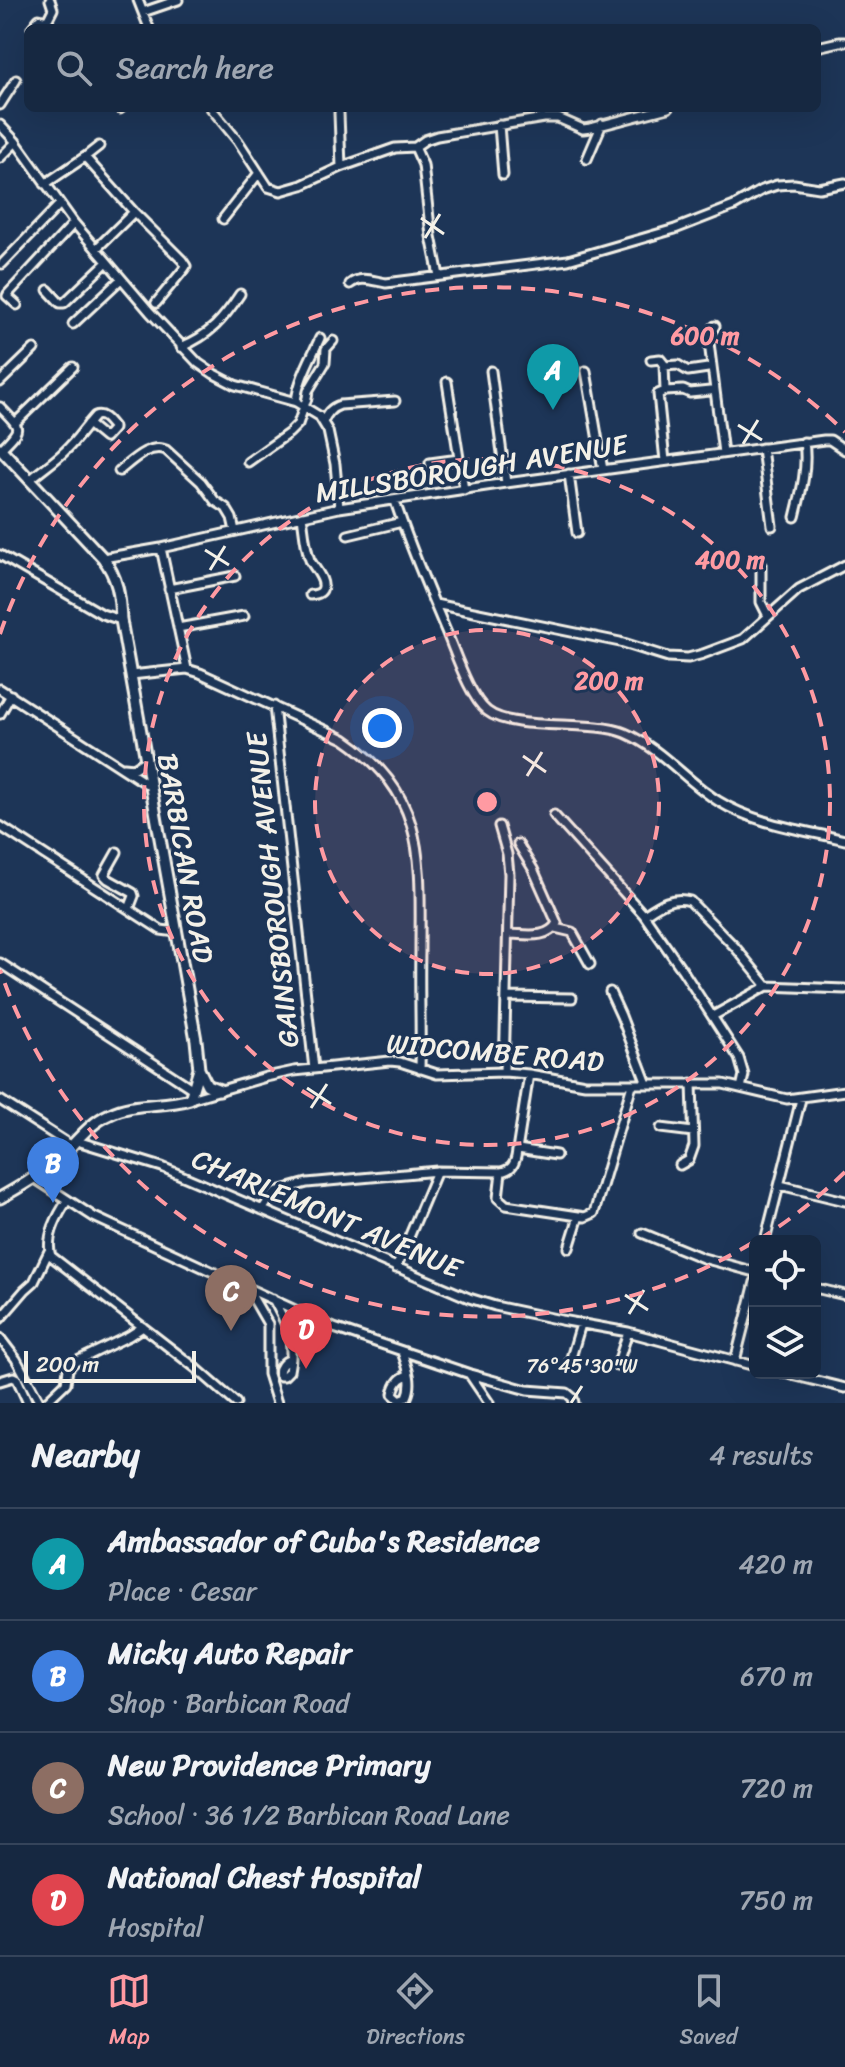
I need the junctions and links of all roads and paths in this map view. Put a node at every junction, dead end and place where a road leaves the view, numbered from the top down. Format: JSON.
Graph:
{"nodes":[{"id":1,"x":50,"y":0,"type":"edge"},
{"id":2,"x":138,"y":0,"type":"edge"},
{"id":3,"x":178,"y":0,"type":"edge"},
{"id":4,"x":143,"y":12,"type":"junction"},
{"id":5,"x":47,"y":24,"type":"edge"},
{"id":6,"x":148,"y":24,"type":"edge"},
{"id":7,"x":845,"y":42,"type":"edge"},
{"id":8,"x":821,"y":46,"type":"edge"},
{"id":9,"x":16,"y":80,"type":"dead end"},
{"id":10,"x":0,"y":105,"type":"edge"},
{"id":11,"x":214,"y":112,"type":"edge"},
{"id":12,"x":652,"y":112,"type":"edge"},
{"id":13,"x":339,"y":113,"type":"dead end"},
{"id":14,"x":602,"y":124,"type":"junction"},
{"id":15,"x":0,"y":125,"type":"edge"},
{"id":16,"x":499,"y":125,"type":"junction"},
{"id":17,"x":16,"y":142,"type":"junction"},
{"id":18,"x":99,"y":146,"type":"dead end"},
{"id":19,"x":415,"y":147,"type":"junction"},
{"id":20,"x":85,"y":157,"type":"junction"},
{"id":21,"x":0,"y":158,"type":"edge"},
{"id":22,"x":587,"y":159,"type":"dead end"},
{"id":23,"x":341,"y":167,"type":"junction"},
{"id":24,"x":259,"y":173,"type":"junction"},
{"id":25,"x":503,"y":175,"type":"dead end"},
{"id":26,"x":845,"y":183,"type":"edge"},
{"id":27,"x":45,"y":184,"type":"junction"},
{"id":28,"x":60,"y":204,"type":"junction"},
{"id":29,"x":134,"y":212,"type":"junction"},
{"id":30,"x":223,"y":219,"type":"dead end"},
{"id":31,"x":74,"y":223,"type":"junction"},
{"id":32,"x":96,"y":249,"type":"junction"},
{"id":33,"x":107,"y":262,"type":"junction"},
{"id":34,"x":2,"y":264,"type":"edge"},
{"id":35,"x":439,"y":276,"type":"junction"},
{"id":36,"x":121,"y":279,"type":"junction"},
{"id":37,"x":350,"y":284,"type":"dead end"},
{"id":38,"x":48,"y":290,"type":"dead end"},
{"id":39,"x":240,"y":294,"type":"dead end"},
{"id":40,"x":156,"y":303,"type":"dead end"},
{"id":41,"x":17,"y":305,"type":"dead end"},
{"id":42,"x":73,"y":324,"type":"dead end"},
{"id":43,"x":715,"y":326,"type":"dead end"},
{"id":44,"x":320,"y":338,"type":"dead end"},
{"id":45,"x":333,"y":341,"type":"dead end"},
{"id":46,"x":181,"y":347,"type":"junction"},
{"id":47,"x":34,"y":349,"type":"dead end"},
{"id":48,"x":651,"y":360,"type":"dead end"},
{"id":49,"x":664,"y":366,"type":"junction"},
{"id":50,"x":73,"y":367,"type":"dead end"},
{"id":51,"x":708,"y":368,"type":"dead end"},
{"id":52,"x":491,"y":371,"type":"dead end"},
{"id":53,"x":586,"y":371,"type":"dead end"},
{"id":54,"x":0,"y":382,"type":"edge"},
{"id":55,"x":447,"y":382,"type":"dead end"},
{"id":56,"x":665,"y":391,"type":"junction"},
{"id":57,"x":710,"y":391,"type":"dead end"},
{"id":58,"x":395,"y":401,"type":"dead end"},
{"id":59,"x":300,"y":404,"type":"junction"},
{"id":60,"x":0,"y":407,"type":"edge"},
{"id":61,"x":323,"y":422,"type":"junction"},
{"id":62,"x":15,"y":423,"type":"junction"},
{"id":63,"x":88,"y":424,"type":"dead end"},
{"id":64,"x":804,"y":442,"type":"junction"},
{"id":65,"x":762,"y":448,"type":"junction"},
{"id":66,"x":0,"y":449,"type":"edge"},
{"id":67,"x":845,"y":450,"type":"edge"},
{"id":68,"x":723,"y":453,"type":"junction"},
{"id":69,"x":665,"y":458,"type":"junction"},
{"id":70,"x":459,"y":459,"type":"junction"},
{"id":71,"x":248,"y":462,"type":"dead end"},
{"id":72,"x":430,"y":463,"type":"dead end"},
{"id":73,"x":602,"y":467,"type":"junction"},
{"id":74,"x":119,"y":471,"type":"dead end"},
{"id":75,"x":569,"y":474,"type":"junction"},
{"id":76,"x":30,"y":480,"type":"junction"},
{"id":77,"x":506,"y":483,"type":"junction"},
{"id":78,"x":464,"y":490,"type":"junction"},
{"id":79,"x":395,"y":501,"type":"junction"},
{"id":80,"x":339,"y":508,"type":"junction"},
{"id":81,"x":302,"y":516,"type":"junction"},
{"id":82,"x":795,"y":517,"type":"dead end"},
{"id":83,"x":402,"y":522,"type":"junction"},
{"id":84,"x":772,"y":526,"type":"dead end"},
{"id":85,"x":235,"y":531,"type":"junction"},
{"id":86,"x":577,"y":533,"type":"dead end"},
{"id":87,"x":348,"y":535,"type":"dead end"},
{"id":88,"x":161,"y":548,"type":"junction"},
{"id":89,"x":0,"y":555,"type":"edge"},
{"id":90,"x":103,"y":558,"type":"junction"},
{"id":91,"x":761,"y":563,"type":"dead end"},
{"id":92,"x":845,"y":565,"type":"edge"},
{"id":93,"x":235,"y":576,"type":"dead end"},
{"id":94,"x":169,"y":589,"type":"junction"},
{"id":95,"x":310,"y":595,"type":"dead end"},
{"id":96,"x":435,"y":604,"type":"junction"},
{"id":97,"x":244,"y":616,"type":"dead end"},
{"id":98,"x":768,"y":616,"type":"junction"},
{"id":99,"x":121,"y":620,"type":"junction"},
{"id":100,"x":178,"y":628,"type":"junction"},
{"id":101,"x":187,"y":669,"type":"junction"},
{"id":102,"x":131,"y":675,"type":"junction"},
{"id":103,"x":0,"y":689,"type":"edge"},
{"id":104,"x":11,"y":695,"type":"junction"},
{"id":105,"x":274,"y":706,"type":"junction"},
{"id":106,"x":0,"y":714,"type":"edge"},
{"id":107,"x":146,"y":760,"type":"junction"},
{"id":108,"x":122,"y":767,"type":"junction"},
{"id":109,"x":150,"y":786,"type":"junction"},
{"id":110,"x":554,"y":815,"type":"dead end"},
{"id":111,"x":0,"y":826,"type":"edge"},
{"id":112,"x":499,"y":826,"type":"dead end"},
{"id":113,"x":845,"y":840,"type":"edge"},
{"id":114,"x":518,"y":844,"type":"dead end"},
{"id":115,"x":117,"y":852,"type":"dead end"},
{"id":116,"x":129,"y":909,"type":"junction"},
{"id":117,"x":644,"y":915,"type":"junction"},
{"id":118,"x":555,"y":928,"type":"junction"},
{"id":119,"x":176,"y":932,"type":"junction"},
{"id":120,"x":508,"y":934,"type":"junction"},
{"id":121,"x":0,"y":963,"type":"edge"},
{"id":122,"x":590,"y":964,"type":"dead end"},
{"id":123,"x":767,"y":986,"type":"junction"},
{"id":124,"x":845,"y":989,"type":"edge"},
{"id":125,"x":610,"y":992,"type":"dead end"},
{"id":126,"x":506,"y":997,"type":"junction"},
{"id":127,"x":572,"y":998,"type":"dead end"},
{"id":128,"x":713,"y":1016,"type":"junction"},
{"id":129,"x":199,"y":1069,"type":"junction"},
{"id":130,"x":314,"y":1069,"type":"junction"},
{"id":131,"x":420,"y":1069,"type":"junction"},
{"id":132,"x":504,"y":1072,"type":"junction"},
{"id":133,"x":529,"y":1074,"type":"junction"},
{"id":134,"x":692,"y":1083,"type":"junction"},
{"id":135,"x":647,"y":1084,"type":"junction"},
{"id":136,"x":632,"y":1085,"type":"junction"},
{"id":137,"x":741,"y":1088,"type":"junction"},
{"id":138,"x":220,"y":1090,"type":"junction"},
{"id":139,"x":845,"y":1091,"type":"edge"},
{"id":140,"x":192,"y":1094,"type":"junction"},
{"id":141,"x":801,"y":1099,"type":"junction"},
{"id":142,"x":0,"y":1100,"type":"edge"},
{"id":143,"x":661,"y":1128,"type":"dead end"},
{"id":144,"x":693,"y":1132,"type":"junction"},
{"id":145,"x":74,"y":1144,"type":"junction"},
{"id":146,"x":518,"y":1149,"type":"junction"},
{"id":147,"x":556,"y":1155,"type":"dead end"},
{"id":148,"x":680,"y":1165,"type":"dead end"},
{"id":149,"x":437,"y":1171,"type":"junction"},
{"id":150,"x":501,"y":1172,"type":"junction"},
{"id":151,"x":34,"y":1178,"type":"junction"},
{"id":152,"x":780,"y":1185,"type":"junction"},
{"id":153,"x":0,"y":1198,"type":"edge"},
{"id":154,"x":67,"y":1201,"type":"junction"},
{"id":155,"x":845,"y":1201,"type":"edge"},
{"id":156,"x":262,"y":1210,"type":"junction"},
{"id":157,"x":579,"y":1216,"type":"junction"},
{"id":158,"x":642,"y":1233,"type":"dead end"},
{"id":159,"x":767,"y":1235,"type":"edge"},
{"id":160,"x":569,"y":1248,"type":"dead end"},
{"id":161,"x":50,"y":1254,"type":"junction"},
{"id":162,"x":396,"y":1268,"type":"junction"},
{"id":163,"x":749,"y":1270,"type":"edge"},
{"id":164,"x":246,"y":1286,"type":"junction"},
{"id":165,"x":821,"y":1289,"type":"edge"},
{"id":166,"x":845,"y":1295,"type":"edge"},
{"id":167,"x":273,"y":1299,"type":"junction"},
{"id":168,"x":749,"y":1306,"type":"edge"},
{"id":169,"x":0,"y":1319,"type":"edge"},
{"id":170,"x":581,"y":1324,"type":"junction"},
{"id":171,"x":143,"y":1327,"type":"junction"},
{"id":172,"x":628,"y":1332,"type":"junction"},
{"id":173,"x":0,"y":1338,"type":"edge"},
{"id":174,"x":402,"y":1352,"type":"junction"},
{"id":175,"x":291,"y":1359,"type":"dead end"},
{"id":176,"x":735,"y":1361,"type":"junction"},
{"id":177,"x":749,"y":1364,"type":"edge"},
{"id":178,"x":617,"y":1366,"type":"dead end"},
{"id":179,"x":568,"y":1368,"type":"dead end"},
{"id":180,"x":470,"y":1374,"type":"junction"},
{"id":181,"x":409,"y":1375,"type":"dead end"},
{"id":182,"x":808,"y":1379,"type":"edge"},
{"id":183,"x":0,"y":1381,"type":"edge"},
{"id":184,"x":845,"y":1388,"type":"edge"},
{"id":185,"x":28,"y":1403,"type":"edge"},
{"id":186,"x":42,"y":1403,"type":"edge"},
{"id":187,"x":236,"y":1403,"type":"edge"},
{"id":188,"x":277,"y":1403,"type":"edge"},
{"id":189,"x":489,"y":1403,"type":"edge"},
{"id":190,"x":574,"y":1403,"type":"edge"}],
"edges":[{"from":1,"to":5,"type":"street"},
{"from":2,"to":4,"type":"street"},
{"from":3,"to":4,"type":"street"},
{"from":4,"to":6,"type":"street"},
{"from":7,"to":8,"type":"street"},
{"from":9,"to":10,"type":"street"},
{"from":11,"to":24,"type":"street"},
{"from":12,"to":14,"type":"street"},
{"from":13,"to":23,"type":"street"},
{"from":14,"to":16,"type":"street"},
{"from":14,"to":22,"type":"street"},
{"from":15,"to":17,"type":"street"},
{"from":16,"to":19,"type":"street"},
{"from":16,"to":25,"type":"street"},
{"from":17,"to":21,"type":"street"},
{"from":17,"to":27,"type":"street"},
{"from":18,"to":20,"type":"street"},
{"from":19,"to":23,"type":"street"},
{"from":19,"to":35,"type":"street"},
{"from":20,"to":27,"type":"street"},
{"from":20,"to":29,"type":"street"},
{"from":23,"to":24,"type":"street"},
{"from":24,"to":30,"type":"street"},
{"from":26,"to":35,"type":"street"},
{"from":27,"to":28,"type":"street"},
{"from":28,"to":31,"type":"street"},
{"from":28,"to":34,"type":"street"},
{"from":29,"to":32,"type":"street"},
{"from":29,"to":40,"type":"street"},
{"from":31,"to":32,"type":"street"},
{"from":31,"to":41,"type":"street"},
{"from":32,"to":33,"type":"street"},
{"from":33,"to":36,"type":"street"},
{"from":33,"to":38,"type":"street"},
{"from":35,"to":37,"type":"street"},
{"from":36,"to":42,"type":"street"},
{"from":36,"to":46,"type":"street"},
{"from":39,"to":46,"type":"street"},
{"from":43,"to":68,"type":"street"},
{"from":44,"to":59,"type":"street"},
{"from":45,"to":59,"type":"street"},
{"from":46,"to":59,"type":"street"},
{"from":47,"to":54,"type":"street"},
{"from":48,"to":49,"type":"street"},
{"from":49,"to":51,"type":"street"},
{"from":49,"to":56,"type":"street"},
{"from":50,"to":62,"type":"street"},
{"from":52,"to":77,"type":"street"},
{"from":53,"to":73,"type":"street"},
{"from":55,"to":70,"type":"street"},
{"from":56,"to":57,"type":"street"},
{"from":56,"to":69,"type":"street"},
{"from":58,"to":61,"type":"street"},
{"from":59,"to":61,"type":"street"},
{"from":59,"to":71,"type":"street"},
{"from":60,"to":62,"type":"street"},
{"from":61,"to":80,"type":"street"},
{"from":62,"to":66,"type":"street"},
{"from":63,"to":76,"type":"street"},
{"from":64,"to":65,"type":"street","name":"MILLSBOROUGH AVENUE"},
{"from":64,"to":67,"type":"street","name":"MILLSBOROUGH AVENUE"},
{"from":64,"to":82,"type":"street"},
{"from":65,"to":68,"type":"street","name":"MILLSBOROUGH AVENUE"},
{"from":65,"to":84,"type":"street"},
{"from":66,"to":76,"type":"main road","name":"BARBICAN ROAD"},
{"from":68,"to":69,"type":"street","name":"MILLSBOROUGH AVENUE"},
{"from":69,"to":73,"type":"street","name":"MILLSBOROUGH AVENUE"},
{"from":70,"to":72,"type":"street"},
{"from":70,"to":78,"type":"street"},
{"from":73,"to":75,"type":"street","name":"MILLSBOROUGH AVENUE"},
{"from":74,"to":85,"type":"street"},
{"from":75,"to":77,"type":"street","name":"MILLSBOROUGH AVENUE"},
{"from":75,"to":86,"type":"street"},
{"from":76,"to":90,"type":"main road","name":"BARBICAN ROAD"},
{"from":77,"to":78,"type":"street","name":"MILLSBOROUGH AVENUE"},
{"from":78,"to":79,"type":"street","name":"MILLSBOROUGH AVENUE"},
{"from":79,"to":80,"type":"street","name":"MILLSBOROUGH AVENUE"},
{"from":79,"to":83,"type":"street"},
{"from":80,"to":81,"type":"street","name":"MILLSBOROUGH AVENUE"},
{"from":81,"to":85,"type":"street","name":"MILLSBOROUGH AVENUE"},
{"from":81,"to":95,"type":"street"},
{"from":83,"to":87,"type":"street"},
{"from":83,"to":96,"type":"street"},
{"from":85,"to":88,"type":"street","name":"MILLSBOROUGH AVENUE"},
{"from":88,"to":90,"type":"street","name":"MILLSBOROUGH AVENUE"},
{"from":88,"to":94,"type":"street"},
{"from":89,"to":99,"type":"street"},
{"from":90,"to":99,"type":"main road","name":"BARBICAN ROAD"},
{"from":91,"to":98,"type":"street"},
{"from":92,"to":98,"type":"street"},
{"from":93,"to":94,"type":"street"},
{"from":94,"to":100,"type":"street"},
{"from":96,"to":98,"type":"street"},
{"from":96,"to":113,"type":"street"},
{"from":97,"to":100,"type":"street"},
{"from":99,"to":102,"type":"main road","name":"BARBICAN ROAD"},
{"from":100,"to":101,"type":"street"},
{"from":101,"to":102,"type":"street"},
{"from":101,"to":105,"type":"street"},
{"from":102,"to":107,"type":"main road","name":"BARBICAN ROAD"},
{"from":103,"to":104,"type":"street"},
{"from":104,"to":106,"type":"street"},
{"from":104,"to":108,"type":"street"},
{"from":105,"to":130,"type":"street","name":"GAINSBOROUGH AVENUE"},
{"from":105,"to":131,"type":"street"},
{"from":107,"to":108,"type":"street"},
{"from":107,"to":109,"type":"main road","name":"BARBICAN ROAD"},
{"from":108,"to":109,"type":"street"},
{"from":109,"to":119,"type":"main road","name":"BARBICAN ROAD"},
{"from":110,"to":117,"type":"street"},
{"from":111,"to":116,"type":"street"},
{"from":112,"to":120,"type":"street"},
{"from":114,"to":118,"type":"street"},
{"from":115,"to":116,"type":"street"},
{"from":116,"to":119,"type":"street"},
{"from":117,"to":123,"type":"street"},
{"from":117,"to":128,"type":"street"},
{"from":118,"to":120,"type":"street"},
{"from":118,"to":122,"type":"street"},
{"from":119,"to":129,"type":"main road","name":"BARBICAN ROAD"},
{"from":120,"to":126,"type":"street"},
{"from":121,"to":140,"type":"street"},
{"from":123,"to":124,"type":"street"},
{"from":123,"to":128,"type":"street"},
{"from":125,"to":135,"type":"street"},
{"from":126,"to":127,"type":"street"},
{"from":126,"to":132,"type":"street"},
{"from":128,"to":137,"type":"street"},
{"from":129,"to":138,"type":"main road"},
{"from":129,"to":140,"type":"main road","name":"BARBICAN ROAD"},
{"from":130,"to":131,"type":"street","name":"WIDCOMBE ROAD"},
{"from":130,"to":138,"type":"street","name":"WIDCOMBE ROAD"},
{"from":131,"to":132,"type":"street","name":"WIDCOMBE ROAD"},
{"from":132,"to":133,"type":"street","name":"WIDCOMBE ROAD"},
{"from":133,"to":136,"type":"street","name":"WIDCOMBE ROAD"},
{"from":133,"to":146,"type":"street"},
{"from":134,"to":135,"type":"street","name":"WIDCOMBE ROAD"},
{"from":134,"to":137,"type":"street","name":"WIDCOMBE ROAD"},
{"from":134,"to":144,"type":"street"},
{"from":135,"to":136,"type":"street","name":"WIDCOMBE ROAD"},
{"from":136,"to":157,"type":"street"},
{"from":137,"to":141,"type":"street","name":"WIDCOMBE ROAD"},
{"from":138,"to":140,"type":"street","name":"WIDCOMBE ROAD"},
{"from":139,"to":141,"type":"street","name":"WIDCOMBE ROAD"},
{"from":140,"to":145,"type":"main road"},
{"from":141,"to":152,"type":"street"},
{"from":142,"to":145,"type":"street","name":"CHARLEMONT AVENUE"},
{"from":143,"to":144,"type":"street"},
{"from":144,"to":148,"type":"street"},
{"from":145,"to":151,"type":"main road"},
{"from":145,"to":156,"type":"street","name":"CHARLEMONT AVENUE"},
{"from":146,"to":147,"type":"street"},
{"from":146,"to":150,"type":"street"},
{"from":149,"to":150,"type":"street"},
{"from":149,"to":156,"type":"street"},
{"from":149,"to":162,"type":"street"},
{"from":150,"to":157,"type":"street"},
{"from":151,"to":153,"type":"main road"},
{"from":151,"to":154,"type":"street"},
{"from":152,"to":155,"type":"street"},
{"from":152,"to":159,"type":"street"},
{"from":154,"to":161,"type":"street"},
{"from":154,"to":164,"type":"street"},
{"from":156,"to":162,"type":"street","name":"CHARLEMONT AVENUE"},
{"from":157,"to":160,"type":"street"},
{"from":158,"to":163,"type":"street"},
{"from":161,"to":169,"type":"street"},
{"from":161,"to":171,"type":"street"},
{"from":162,"to":170,"type":"street","name":"CHARLEMONT AVENUE"},
{"from":164,"to":167,"type":"street"},
{"from":164,"to":188,"type":"street"},
{"from":165,"to":166,"type":"street"},
{"from":167,"to":174,"type":"street"},
{"from":167,"to":175,"type":"street"},
{"from":168,"to":176,"type":"street"},
{"from":170,"to":172,"type":"street","name":"CHARLEMONT AVENUE"},
{"from":170,"to":179,"type":"street"},
{"from":171,"to":186,"type":"street"},
{"from":171,"to":187,"type":"street"},
{"from":172,"to":176,"type":"street","name":"CHARLEMONT AVENUE"},
{"from":172,"to":178,"type":"street"},
{"from":173,"to":186,"type":"street"},
{"from":174,"to":180,"type":"street"},
{"from":174,"to":181,"type":"street"},
{"from":176,"to":177,"type":"street","name":"CHARLEMONT AVENUE"},
{"from":180,"to":189,"type":"street"},
{"from":180,"to":190,"type":"street"},
{"from":182,"to":184,"type":"street"},
{"from":183,"to":185,"type":"street"}]}
